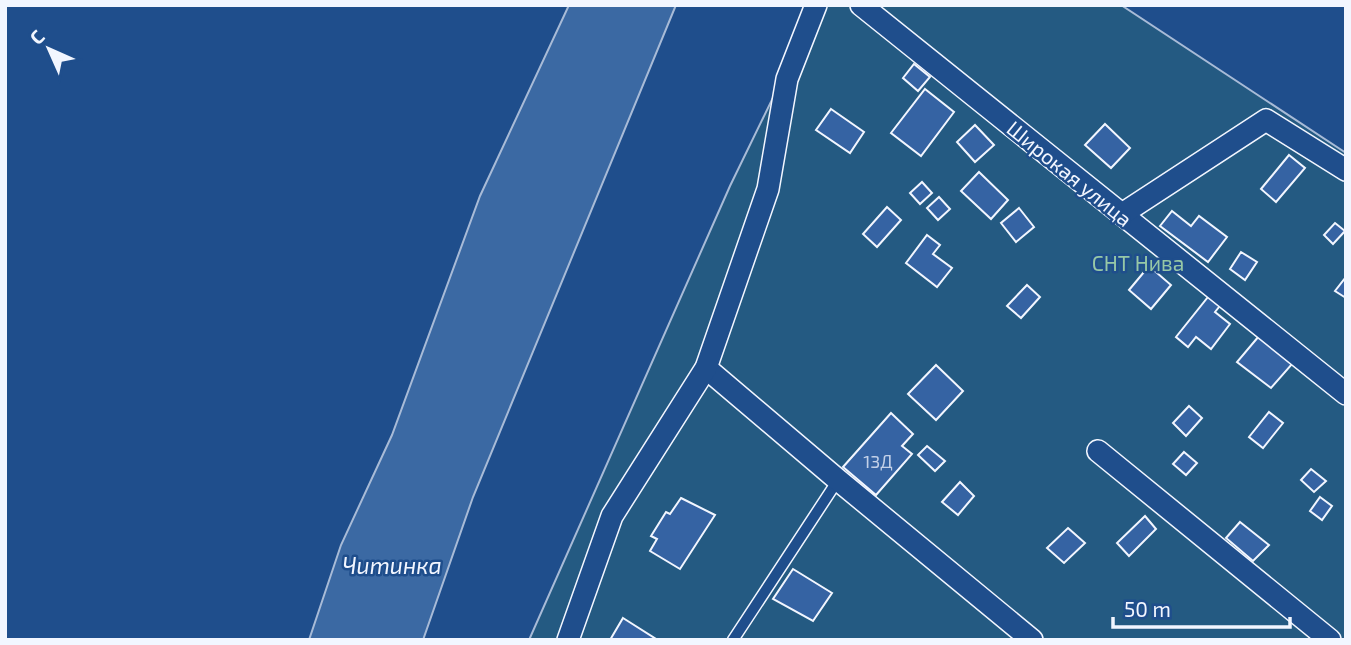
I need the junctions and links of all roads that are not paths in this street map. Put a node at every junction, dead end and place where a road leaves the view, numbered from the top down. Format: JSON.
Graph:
{"nodes":[{"id":1,"x":816,"y":5,"type":"edge"},
{"id":2,"x":861,"y":5,"type":"edge"},
{"id":3,"x":1346,"y":170,"type":"edge"},
{"id":4,"x":1122,"y":214,"type":"junction"},
{"id":5,"x":706,"y":368,"type":"junction"},
{"id":6,"x":1346,"y":394,"type":"edge"},
{"id":7,"x":1098,"y":451,"type":"dead end"},
{"id":8,"x":838,"y":480,"type":"junction"},
{"id":9,"x":568,"y":640,"type":"edge"},
{"id":10,"x":733,"y":640,"type":"edge"},
{"id":11,"x":1032,"y":640,"type":"edge"},
{"id":12,"x":1330,"y":640,"type":"edge"}],
"edges":[{"from":1,"to":5,"type":"street"},
{"from":2,"to":4,"type":"street","name":"Широкая улица"},
{"from":3,"to":4,"type":"street"},
{"from":4,"to":6,"type":"street","name":"Широкая улица"},
{"from":5,"to":8,"type":"street"},
{"from":5,"to":9,"type":"street"},
{"from":7,"to":12,"type":"street"},
{"from":8,"to":10,"type":"lane"},
{"from":8,"to":11,"type":"street"}]}
